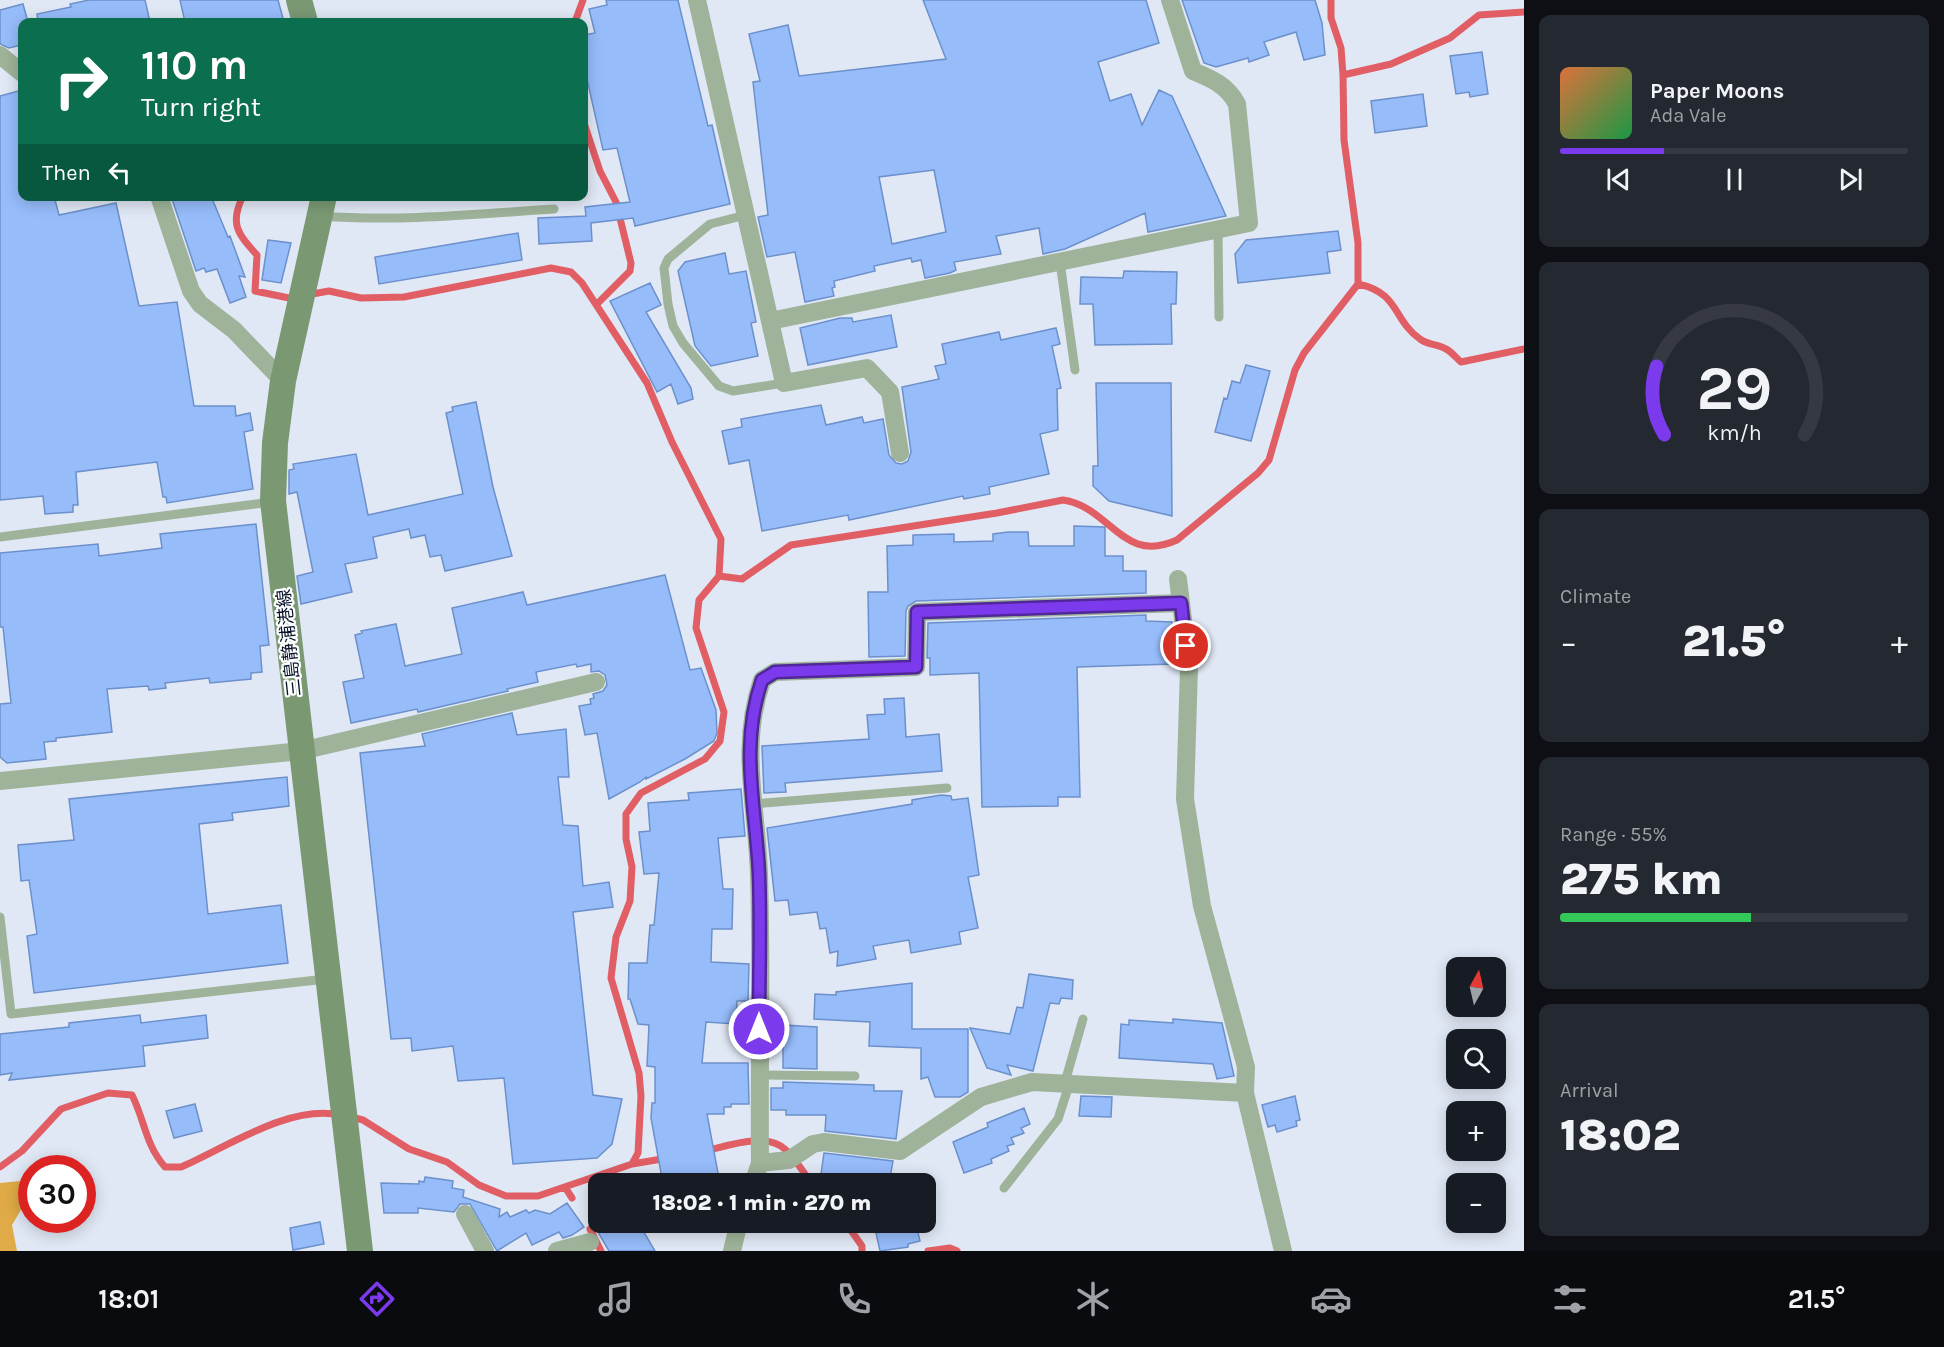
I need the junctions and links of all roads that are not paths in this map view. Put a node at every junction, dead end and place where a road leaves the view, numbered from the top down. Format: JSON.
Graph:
{"nodes":[{"id":1,"x":299,"y":0,"type":"edge"},
{"id":2,"x":698,"y":0,"type":"edge"},
{"id":3,"x":1170,"y":0,"type":"edge"},
{"id":4,"x":304,"y":18,"type":"edge"},
{"id":5,"x":0,"y":55,"type":"edge"},
{"id":6,"x":18,"y":70,"type":"edge"},
{"id":7,"x":161,"y":201,"type":"edge"},
{"id":8,"x":322,"y":206,"type":"edge"},
{"id":9,"x":554,"y":209,"type":"dead end"},
{"id":10,"x":746,"y":215,"type":"junction"},
{"id":11,"x":1218,"y":230,"type":"junction"},
{"id":12,"x":1060,"y":262,"type":"junction"},
{"id":13,"x":1219,"y":317,"type":"dead end"},
{"id":14,"x":770,"y":321,"type":"junction"},
{"id":15,"x":1075,"y":370,"type":"dead end"},
{"id":16,"x":283,"y":381,"type":"junction"},
{"id":17,"x":784,"y":383,"type":"junction"},
{"id":18,"x":900,"y":453,"type":"dead end"},
{"id":19,"x":273,"y":501,"type":"junction"},
{"id":20,"x":0,"y":537,"type":"edge"},
{"id":21,"x":1178,"y":579,"type":"dead end"},
{"id":22,"x":1181,"y":603,"type":"junction"},
{"id":23,"x":596,"y":682,"type":"dead end"},
{"id":24,"x":301,"y":751,"type":"junction"},
{"id":25,"x":0,"y":781,"type":"edge"},
{"id":26,"x":947,"y":788,"type":"dead end"},
{"id":27,"x":753,"y":804,"type":"junction"},
{"id":28,"x":0,"y":917,"type":"edge"},
{"id":29,"x":328,"y":979,"type":"junction"},
{"id":30,"x":1083,"y":1019,"type":"dead end"},
{"id":31,"x":759,"y":1076,"type":"junction"},
{"id":32,"x":855,"y":1076,"type":"dead end"},
{"id":33,"x":1068,"y":1082,"type":"junction"},
{"id":34,"x":1245,"y":1093,"type":"junction"},
{"id":35,"x":760,"y":1163,"type":"junction"},
{"id":36,"x":757,"y":1173,"type":"edge"},
{"id":37,"x":1004,"y":1188,"type":"dead end"},
{"id":38,"x":465,"y":1214,"type":"dead end"},
{"id":39,"x":736,"y":1233,"type":"edge"},
{"id":40,"x":590,"y":1242,"type":"dead end"},
{"id":41,"x":360,"y":1251,"type":"edge"},
{"id":42,"x":485,"y":1251,"type":"edge"},
{"id":43,"x":557,"y":1251,"type":"edge"},
{"id":44,"x":732,"y":1251,"type":"edge"},
{"id":45,"x":1283,"y":1251,"type":"edge"}],
"edges":[{"from":1,"to":4,"type":"main road"},
{"from":2,"to":10,"type":"street"},
{"from":3,"to":11,"type":"street"},
{"from":5,"to":6,"type":"street"},
{"from":7,"to":16,"type":"street"},
{"from":8,"to":9,"type":"lane"},
{"from":8,"to":16,"type":"main road","name":"三島静浦港線"},
{"from":10,"to":14,"type":"street"},
{"from":10,"to":17,"type":"lane"},
{"from":11,"to":12,"type":"street"},
{"from":11,"to":13,"type":"lane"},
{"from":12,"to":14,"type":"street"},
{"from":12,"to":15,"type":"lane"},
{"from":14,"to":17,"type":"street"},
{"from":16,"to":19,"type":"main road","name":"三島静浦港線"},
{"from":17,"to":18,"type":"street"},
{"from":19,"to":20,"type":"lane"},
{"from":19,"to":24,"type":"main road","name":"三島静浦港線"},
{"from":21,"to":22,"type":"street"},
{"from":22,"to":27,"type":"street"},
{"from":22,"to":34,"type":"street"},
{"from":23,"to":24,"type":"street"},
{"from":24,"to":25,"type":"street"},
{"from":24,"to":29,"type":"main road","name":"三島静浦港線"},
{"from":26,"to":27,"type":"lane"},
{"from":27,"to":31,"type":"street"},
{"from":28,"to":29,"type":"lane"},
{"from":29,"to":41,"type":"main road","name":"三島静浦港線"},
{"from":30,"to":33,"type":"lane"},
{"from":31,"to":32,"type":"lane"},
{"from":31,"to":35,"type":"street"},
{"from":33,"to":34,"type":"street"},
{"from":33,"to":35,"type":"street"},
{"from":33,"to":37,"type":"lane"},
{"from":34,"to":45,"type":"street"},
{"from":35,"to":36,"type":"street"},
{"from":38,"to":42,"type":"street"},
{"from":39,"to":44,"type":"street"},
{"from":40,"to":43,"type":"street"}]}
